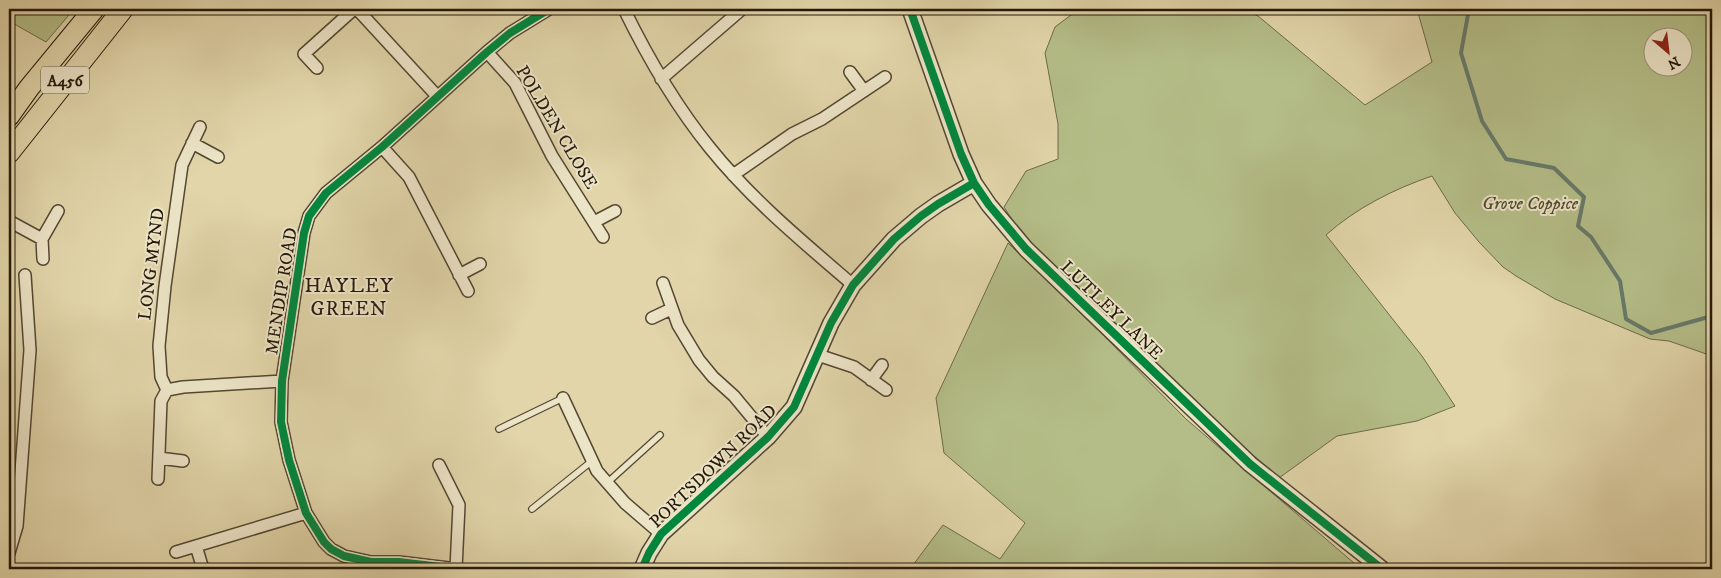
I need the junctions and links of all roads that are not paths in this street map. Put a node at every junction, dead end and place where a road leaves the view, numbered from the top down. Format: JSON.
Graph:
{"nodes":[{"id":1,"x":94,"y":9,"type":"edge"},
{"id":2,"x":123,"y":9,"type":"edge"},
{"id":3,"x":356,"y":9,"type":"edge"},
{"id":4,"x":549,"y":9,"type":"edge"},
{"id":5,"x":624,"y":9,"type":"edge"},
{"id":6,"x":742,"y":9,"type":"edge"},
{"id":7,"x":910,"y":9,"type":"edge"},
{"id":8,"x":487,"y":52,"type":"junction"},
{"id":9,"x":317,"y":68,"type":"dead end"},
{"id":10,"x":850,"y":72,"type":"dead end"},
{"id":11,"x":885,"y":77,"type":"dead end"},
{"id":12,"x":661,"y":79,"type":"junction"},
{"id":13,"x":864,"y":91,"type":"junction"},
{"id":14,"x":437,"y":96,"type":"junction"},
{"id":15,"x":9,"y":116,"type":"edge"},
{"id":16,"x":200,"y":127,"type":"dead end"},
{"id":17,"x":192,"y":143,"type":"junction"},
{"id":18,"x":382,"y":147,"type":"junction"},
{"id":19,"x":9,"y":152,"type":"edge"},
{"id":20,"x":218,"y":157,"type":"dead end"},
{"id":21,"x":733,"y":175,"type":"junction"},
{"id":22,"x":974,"y":184,"type":"junction"},
{"id":23,"x":58,"y":211,"type":"dead end"},
{"id":24,"x":616,"y":211,"type":"dead end"},
{"id":25,"x":9,"y":221,"type":"edge"},
{"id":26,"x":594,"y":222,"type":"junction"},
{"id":27,"x":603,"y":237,"type":"dead end"},
{"id":28,"x":42,"y":239,"type":"junction"},
{"id":29,"x":43,"y":259,"type":"dead end"},
{"id":30,"x":480,"y":264,"type":"dead end"},
{"id":31,"x":25,"y":275,"type":"dead end"},
{"id":32,"x":459,"y":275,"type":"junction"},
{"id":33,"x":663,"y":283,"type":"dead end"},
{"id":34,"x":852,"y":285,"type":"junction"},
{"id":35,"x":468,"y":291,"type":"dead end"},
{"id":36,"x":672,"y":309,"type":"junction"},
{"id":37,"x":652,"y":318,"type":"dead end"},
{"id":38,"x":818,"y":355,"type":"junction"},
{"id":39,"x":882,"y":365,"type":"dead end"},
{"id":40,"x":871,"y":380,"type":"junction"},
{"id":41,"x":282,"y":381,"type":"junction"},
{"id":42,"x":167,"y":390,"type":"junction"},
{"id":43,"x":886,"y":390,"type":"dead end"},
{"id":44,"x":563,"y":398,"type":"joint"},
{"id":45,"x":499,"y":430,"type":"dead end"},
{"id":46,"x":660,"y":435,"type":"dead end"},
{"id":47,"x":768,"y":437,"type":"junction"},
{"id":48,"x":159,"y":458,"type":"junction"},
{"id":49,"x":182,"y":462,"type":"dead end"},
{"id":50,"x":592,"y":462,"type":"junction"},
{"id":51,"x":439,"y":465,"type":"dead end"},
{"id":52,"x":158,"y":479,"type":"dead end"},
{"id":53,"x":607,"y":483,"type":"junction"},
{"id":54,"x":532,"y":509,"type":"dead end"},
{"id":55,"x":306,"y":513,"type":"junction"},
{"id":56,"x":661,"y":534,"type":"junction"},
{"id":57,"x":196,"y":546,"type":"junction"},
{"id":58,"x":176,"y":552,"type":"dead end"},
{"id":59,"x":9,"y":553,"type":"edge"},
{"id":60,"x":355,"y":564,"type":"edge"},
{"id":61,"x":203,"y":569,"type":"edge"},
{"id":62,"x":457,"y":569,"type":"edge"},
{"id":63,"x":642,"y":569,"type":"edge"},
{"id":64,"x":1382,"y":569,"type":"edge"}],
"edges":[{"from":1,"to":15,"type":"highway","number":"A456"},
{"from":2,"to":19,"type":"highway","number":"A456"},
{"from":3,"to":9,"type":"street"},
{"from":3,"to":14,"type":"street"},
{"from":4,"to":8,"type":"street","name":"MENDIP ROAD"},
{"from":5,"to":12,"type":"street"},
{"from":6,"to":12,"type":"street"},
{"from":7,"to":22,"type":"street","name":"LUTLEY LANE"},
{"from":8,"to":14,"type":"street","name":"MENDIP ROAD"},
{"from":8,"to":26,"type":"street","name":"POLDEN CLOSE"},
{"from":10,"to":13,"type":"street"},
{"from":11,"to":13,"type":"street"},
{"from":12,"to":21,"type":"street"},
{"from":13,"to":21,"type":"street"},
{"from":14,"to":18,"type":"street","name":"MENDIP ROAD"},
{"from":16,"to":17,"type":"street","name":"LONG MYND"},
{"from":17,"to":20,"type":"street"},
{"from":17,"to":42,"type":"street","name":"LONG MYND"},
{"from":18,"to":32,"type":"street"},
{"from":18,"to":41,"type":"street","name":"MENDIP ROAD"},
{"from":21,"to":34,"type":"street"},
{"from":22,"to":34,"type":"street","name":"PORTSDOWN ROAD"},
{"from":22,"to":64,"type":"street","name":"LUTLEY LANE"},
{"from":23,"to":28,"type":"street"},
{"from":24,"to":26,"type":"street"},
{"from":25,"to":28,"type":"street"},
{"from":26,"to":27,"type":"street","name":"POLDEN CLOSE"},
{"from":28,"to":29,"type":"street"},
{"from":30,"to":32,"type":"street"},
{"from":31,"to":59,"type":"street"},
{"from":32,"to":35,"type":"street"},
{"from":33,"to":36,"type":"street"},
{"from":34,"to":38,"type":"street","name":"PORTSDOWN ROAD"},
{"from":36,"to":37,"type":"street"},
{"from":36,"to":47,"type":"street"},
{"from":38,"to":40,"type":"street"},
{"from":38,"to":47,"type":"street","name":"PORTSDOWN ROAD"},
{"from":39,"to":40,"type":"street"},
{"from":40,"to":43,"type":"street"},
{"from":41,"to":42,"type":"street"},
{"from":41,"to":55,"type":"street","name":"MENDIP ROAD"},
{"from":42,"to":48,"type":"street"},
{"from":44,"to":45,"type":"lane"},
{"from":44,"to":50,"type":"street"},
{"from":46,"to":53,"type":"lane"},
{"from":47,"to":56,"type":"street","name":"PORTSDOWN ROAD"},
{"from":48,"to":49,"type":"street"},
{"from":48,"to":52,"type":"street"},
{"from":50,"to":53,"type":"street"},
{"from":50,"to":54,"type":"lane"},
{"from":51,"to":62,"type":"street"},
{"from":53,"to":56,"type":"street"},
{"from":55,"to":57,"type":"street"},
{"from":55,"to":60,"type":"street","name":"MENDIP ROAD"},
{"from":56,"to":63,"type":"street","name":"PORTSDOWN ROAD"},
{"from":57,"to":58,"type":"street"},
{"from":57,"to":61,"type":"street"},
{"from":60,"to":62,"type":"street","name":"MENDIP ROAD"}]}
